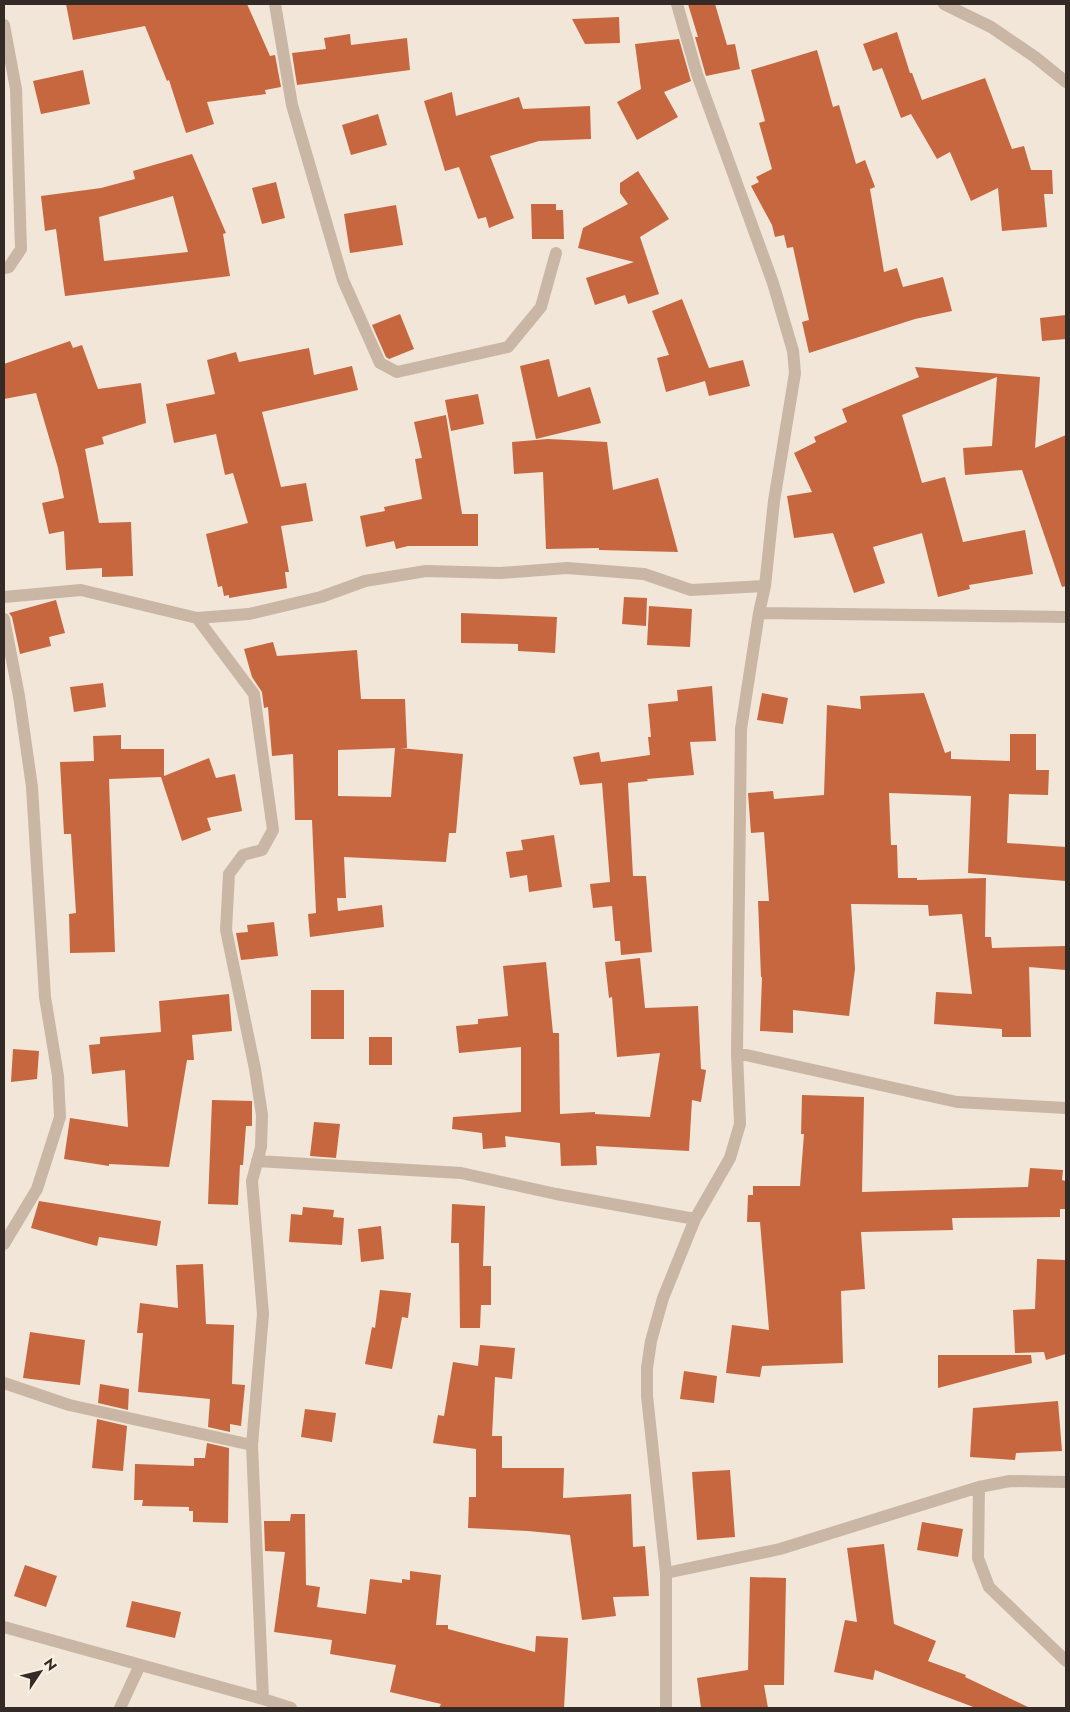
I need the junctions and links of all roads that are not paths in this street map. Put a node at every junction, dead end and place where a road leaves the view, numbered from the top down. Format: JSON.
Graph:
{"nodes":[{"id":1,"x":274,"y":4,"type":"edge"},
{"id":2,"x":677,"y":4,"type":"edge"},
{"id":3,"x":944,"y":4,"type":"edge"},
{"id":4,"x":4,"y":25,"type":"edge"},
{"id":5,"x":1066,"y":82,"type":"edge"},
{"id":6,"x":556,"y":253,"type":"dead end"},
{"id":7,"x":4,"y":268,"type":"edge"},
{"id":8,"x":765,"y":586,"type":"junction"},
{"id":9,"x":4,"y":597,"type":"edge"},
{"id":10,"x":759,"y":613,"type":"junction"},
{"id":11,"x":1066,"y":617,"type":"edge"},
{"id":12,"x":197,"y":618,"type":"junction"},
{"id":13,"x":4,"y":620,"type":"edge"},
{"id":14,"x":736,"y":1053,"type":"junction"},
{"id":15,"x":1066,"y":1108,"type":"edge"},
{"id":16,"x":257,"y":1161,"type":"junction"},
{"id":17,"x":695,"y":1219,"type":"junction"},
{"id":18,"x":4,"y":1244,"type":"edge"},
{"id":19,"x":4,"y":1383,"type":"edge"},
{"id":20,"x":252,"y":1445,"type":"junction"},
{"id":21,"x":1066,"y":1482,"type":"edge"},
{"id":22,"x":979,"y":1487,"type":"junction"},
{"id":23,"x":666,"y":1573,"type":"junction"},
{"id":24,"x":4,"y":1627,"type":"edge"},
{"id":25,"x":1066,"y":1661,"type":"edge"},
{"id":26,"x":140,"y":1665,"type":"junction"},
{"id":27,"x":263,"y":1699,"type":"junction"},
{"id":28,"x":120,"y":1708,"type":"edge"},
{"id":29,"x":291,"y":1708,"type":"edge"},
{"id":30,"x":666,"y":1708,"type":"edge"}],
"edges":[{"from":1,"to":6,"type":"street"},
{"from":2,"to":8,"type":"street"},
{"from":3,"to":5,"type":"street"},
{"from":4,"to":7,"type":"street"},
{"from":8,"to":10,"type":"street"},
{"from":8,"to":12,"type":"street"},
{"from":9,"to":12,"type":"street"},
{"from":10,"to":11,"type":"street"},
{"from":10,"to":14,"type":"street"},
{"from":12,"to":16,"type":"street"},
{"from":13,"to":18,"type":"street"},
{"from":14,"to":15,"type":"street"},
{"from":14,"to":17,"type":"street"},
{"from":16,"to":17,"type":"street"},
{"from":16,"to":20,"type":"street"},
{"from":17,"to":23,"type":"street"},
{"from":19,"to":20,"type":"street"},
{"from":20,"to":27,"type":"street"},
{"from":21,"to":22,"type":"street"},
{"from":22,"to":23,"type":"street"},
{"from":22,"to":25,"type":"street"},
{"from":23,"to":30,"type":"street"},
{"from":24,"to":26,"type":"street"},
{"from":26,"to":27,"type":"street"},
{"from":26,"to":28,"type":"street"},
{"from":27,"to":29,"type":"street"}]}
